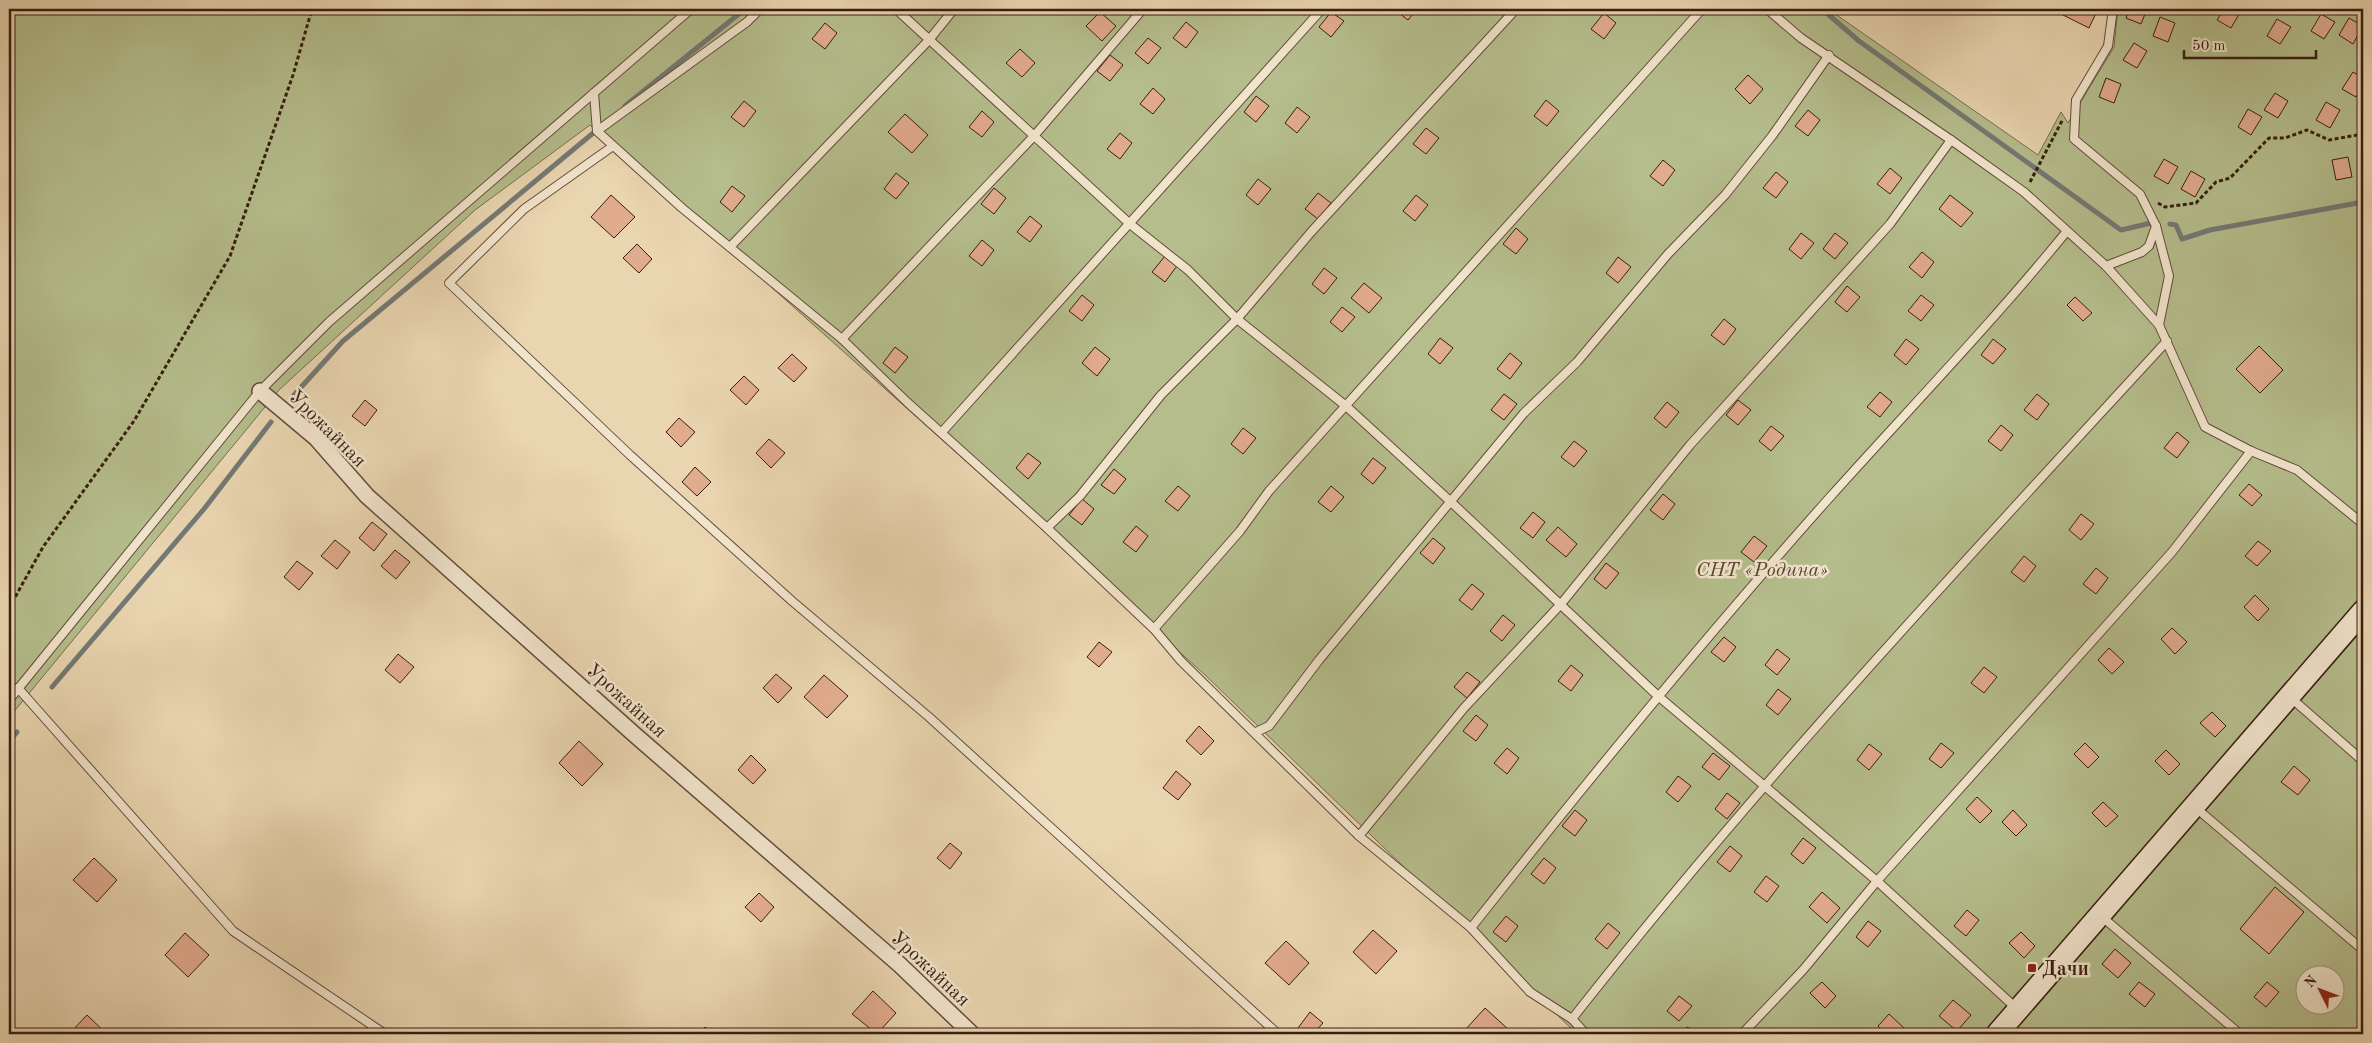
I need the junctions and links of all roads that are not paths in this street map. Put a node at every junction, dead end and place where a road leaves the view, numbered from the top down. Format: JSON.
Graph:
{"nodes":[{"id":1,"x":691,"y":9,"type":"edge"},
{"id":2,"x":760,"y":9,"type":"edge"},
{"id":3,"x":896,"y":9,"type":"edge"},
{"id":4,"x":954,"y":9,"type":"edge"},
{"id":5,"x":1142,"y":9,"type":"edge"},
{"id":6,"x":1322,"y":9,"type":"edge"},
{"id":7,"x":1516,"y":9,"type":"edge"},
{"id":8,"x":1702,"y":9,"type":"edge"},
{"id":9,"x":1767,"y":9,"type":"edge"},
{"id":10,"x":2113,"y":9,"type":"edge"},
{"id":11,"x":929,"y":40,"type":"junction"},
{"id":12,"x":1829,"y":55,"type":"junction"},
{"id":13,"x":594,"y":93,"type":"junction"},
{"id":14,"x":597,"y":131,"type":"junction"},
{"id":15,"x":1034,"y":136,"type":"junction"},
{"id":16,"x":1952,"y":140,"type":"junction"},
{"id":17,"x":613,"y":146,"type":"junction"},
{"id":18,"x":1130,"y":224,"type":"junction"},
{"id":19,"x":2156,"y":226,"type":"junction"},
{"id":20,"x":2067,"y":231,"type":"junction"},
{"id":21,"x":730,"y":247,"type":"junction"},
{"id":22,"x":2106,"y":266,"type":"junction"},
{"id":23,"x":1237,"y":319,"type":"junction"},
{"id":24,"x":2159,"y":325,"type":"junction"},
{"id":25,"x":842,"y":339,"type":"junction"},
{"id":26,"x":2167,"y":340,"type":"junction"},
{"id":27,"x":260,"y":391,"type":"junction"},
{"id":28,"x":1346,"y":406,"type":"junction"},
{"id":29,"x":942,"y":432,"type":"junction"},
{"id":30,"x":2251,"y":451,"type":"junction"},
{"id":31,"x":1450,"y":501,"type":"junction"},
{"id":32,"x":2363,"y":524,"type":"edge"},
{"id":33,"x":1047,"y":528,"type":"junction"},
{"id":34,"x":1561,"y":604,"type":"junction"},
{"id":35,"x":2363,"y":611,"type":"edge"},
{"id":36,"x":1154,"y":629,"type":"junction"},
{"id":37,"x":18,"y":688,"type":"junction"},
{"id":38,"x":1658,"y":696,"type":"junction"},
{"id":39,"x":2289,"y":697,"type":"junction"},
{"id":40,"x":9,"y":700,"type":"edge"},
{"id":41,"x":1256,"y":732,"type":"junction"},
{"id":42,"x":2363,"y":761,"type":"edge"},
{"id":43,"x":1766,"y":786,"type":"junction"},
{"id":44,"x":2194,"y":806,"type":"junction"},
{"id":45,"x":1360,"y":836,"type":"junction"},
{"id":46,"x":1877,"y":881,"type":"junction"},
{"id":47,"x":2100,"y":914,"type":"junction"},
{"id":48,"x":1471,"y":928,"type":"junction"},
{"id":49,"x":2363,"y":950,"type":"edge"},
{"id":50,"x":2018,"y":1009,"type":"junction"},
{"id":51,"x":1572,"y":1019,"type":"junction"},
{"id":52,"x":385,"y":1034,"type":"edge"},
{"id":53,"x":972,"y":1034,"type":"edge"},
{"id":54,"x":1278,"y":1034,"type":"edge"},
{"id":55,"x":1586,"y":1034,"type":"edge"},
{"id":56,"x":1742,"y":1034,"type":"edge"},
{"id":57,"x":1997,"y":1034,"type":"edge"},
{"id":58,"x":2240,"y":1034,"type":"edge"}],
"edges":[{"from":1,"to":13,"type":"lane"},
{"from":2,"to":14,"type":"lane"},
{"from":3,"to":11,"type":"lane"},
{"from":4,"to":11,"type":"lane"},
{"from":5,"to":15,"type":"lane"},
{"from":6,"to":18,"type":"lane"},
{"from":7,"to":23,"type":"lane"},
{"from":8,"to":28,"type":"lane"},
{"from":9,"to":12,"type":"lane"},
{"from":10,"to":19,"type":"lane"},
{"from":11,"to":15,"type":"lane"},
{"from":11,"to":21,"type":"lane"},
{"from":12,"to":16,"type":"lane"},
{"from":12,"to":31,"type":"lane"},
{"from":13,"to":14,"type":"lane"},
{"from":13,"to":27,"type":"lane"},
{"from":14,"to":17,"type":"lane"},
{"from":15,"to":18,"type":"lane"},
{"from":15,"to":25,"type":"lane"},
{"from":16,"to":20,"type":"lane"},
{"from":16,"to":34,"type":"lane"},
{"from":17,"to":21,"type":"lane"},
{"from":17,"to":54,"type":"lane"},
{"from":18,"to":23,"type":"lane"},
{"from":18,"to":29,"type":"lane"},
{"from":19,"to":22,"type":"lane"},
{"from":19,"to":24,"type":"lane"},
{"from":20,"to":22,"type":"lane"},
{"from":20,"to":38,"type":"lane"},
{"from":21,"to":25,"type":"lane"},
{"from":22,"to":24,"type":"lane"},
{"from":23,"to":28,"type":"lane"},
{"from":23,"to":33,"type":"lane"},
{"from":24,"to":26,"type":"lane"},
{"from":25,"to":29,"type":"lane"},
{"from":26,"to":30,"type":"lane"},
{"from":26,"to":43,"type":"lane"},
{"from":27,"to":37,"type":"lane"},
{"from":27,"to":53,"type":"street","name":"Урожайная"},
{"from":28,"to":31,"type":"lane"},
{"from":28,"to":36,"type":"lane"},
{"from":29,"to":33,"type":"lane"},
{"from":30,"to":32,"type":"lane"},
{"from":30,"to":46,"type":"lane"},
{"from":31,"to":34,"type":"lane"},
{"from":31,"to":41,"type":"lane"},
{"from":33,"to":36,"type":"lane"},
{"from":34,"to":38,"type":"lane"},
{"from":34,"to":45,"type":"lane"},
{"from":35,"to":39,"type":"street"},
{"from":36,"to":41,"type":"lane"},
{"from":37,"to":40,"type":"lane"},
{"from":37,"to":52,"type":"lane"},
{"from":38,"to":43,"type":"lane"},
{"from":38,"to":48,"type":"lane"},
{"from":39,"to":42,"type":"lane"},
{"from":39,"to":44,"type":"street"},
{"from":41,"to":45,"type":"lane"},
{"from":43,"to":46,"type":"lane"},
{"from":43,"to":51,"type":"lane"},
{"from":44,"to":47,"type":"street"},
{"from":44,"to":49,"type":"lane"},
{"from":45,"to":48,"type":"lane"},
{"from":46,"to":50,"type":"lane"},
{"from":46,"to":56,"type":"lane"},
{"from":47,"to":50,"type":"street"},
{"from":47,"to":58,"type":"lane"},
{"from":48,"to":51,"type":"lane"},
{"from":50,"to":57,"type":"street"},
{"from":51,"to":55,"type":"lane"}]}
